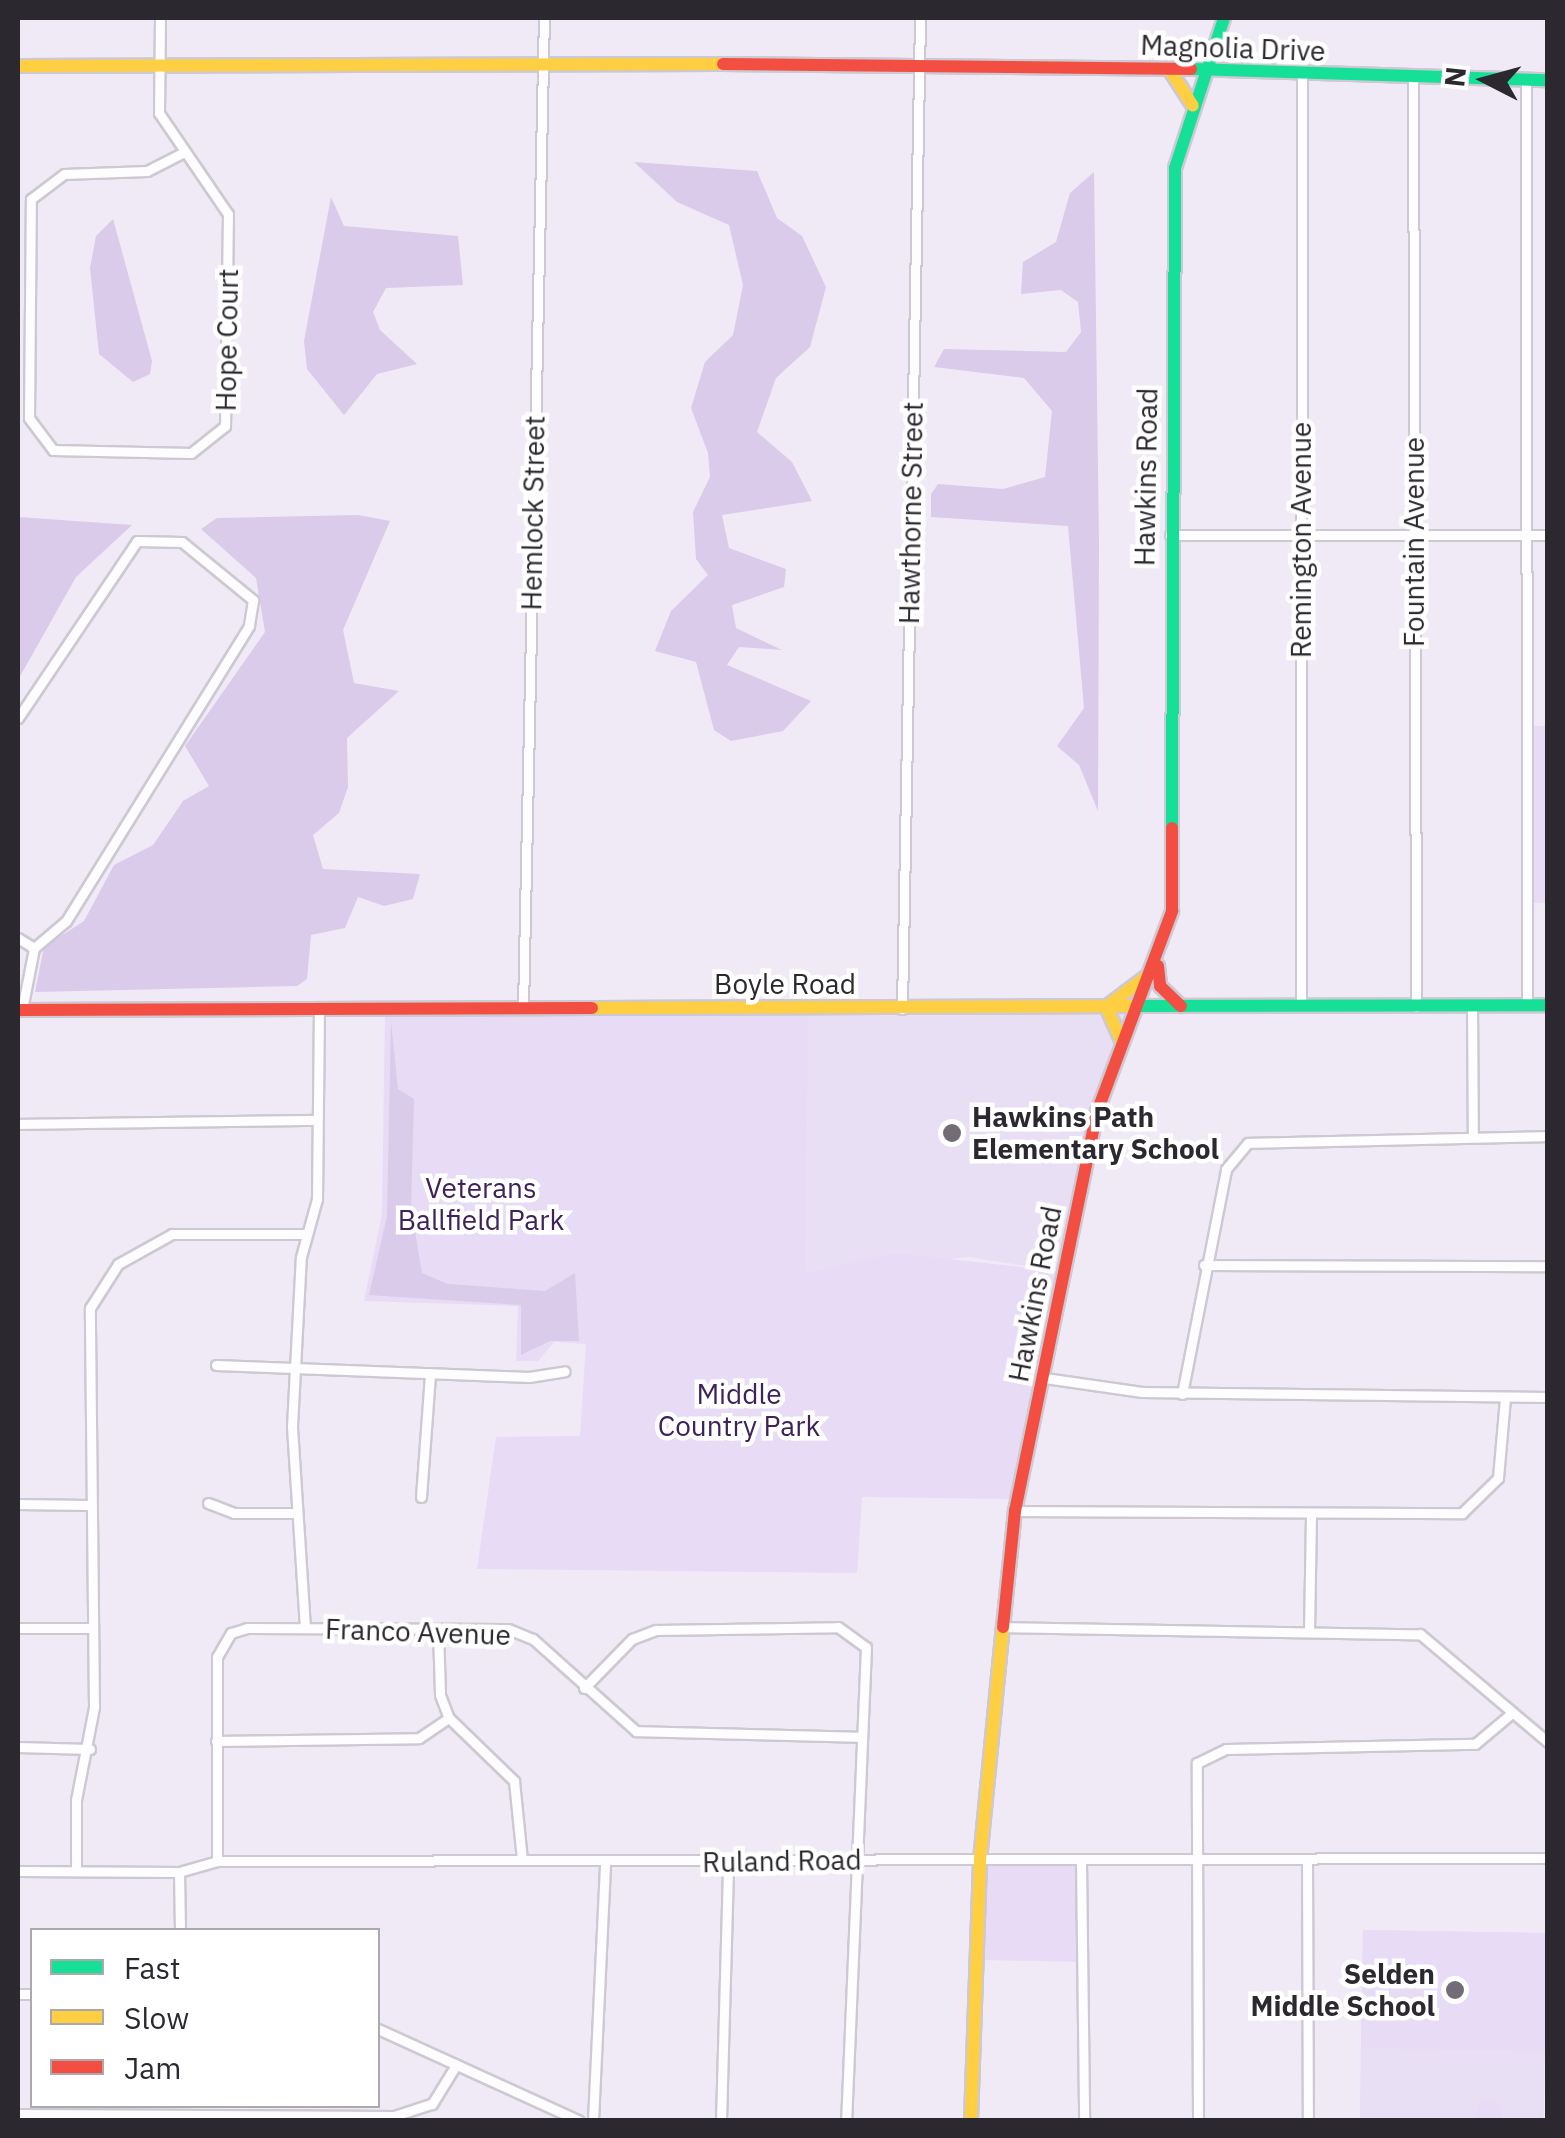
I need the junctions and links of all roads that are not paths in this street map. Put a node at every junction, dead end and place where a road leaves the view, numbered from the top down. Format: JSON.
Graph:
{"nodes":[{"id":1,"x":160,"y":18,"type":"edge"},
{"id":2,"x":544,"y":18,"type":"edge"},
{"id":3,"x":920,"y":18,"type":"edge"},
{"id":4,"x":1224,"y":18,"type":"edge"},
{"id":5,"x":158,"y":65,"type":"junction"},
{"id":6,"x":919,"y":65,"type":"junction"},
{"id":7,"x":18,"y":66,"type":"edge"},
{"id":8,"x":542,"y":66,"type":"junction"},
{"id":9,"x":1169,"y":71,"type":"junction"},
{"id":10,"x":1204,"y":72,"type":"junction"},
{"id":11,"x":1302,"y":76,"type":"junction"},
{"id":12,"x":1413,"y":78,"type":"junction"},
{"id":13,"x":1526,"y":80,"type":"junction"},
{"id":14,"x":1548,"y":80,"type":"edge"},
{"id":15,"x":1193,"y":106,"type":"junction"},
{"id":16,"x":182,"y":153,"type":"junction"},
{"id":17,"x":1301,"y":534,"type":"junction"},
{"id":18,"x":1169,"y":535,"type":"junction"},
{"id":19,"x":1414,"y":535,"type":"junction"},
{"id":20,"x":1526,"y":536,"type":"junction"},
{"id":21,"x":1548,"y":536,"type":"edge"},
{"id":22,"x":18,"y":718,"type":"edge"},
{"id":23,"x":18,"y":938,"type":"edge"},
{"id":24,"x":34,"y":948,"type":"junction"},
{"id":25,"x":1159,"y":963,"type":"junction"},
{"id":26,"x":1301,"y":1004,"type":"junction"},
{"id":27,"x":1526,"y":1006,"type":"junction"},
{"id":28,"x":1548,"y":1006,"type":"edge"},
{"id":29,"x":1106,"y":1007,"type":"junction"},
{"id":30,"x":1184,"y":1007,"type":"junction"},
{"id":31,"x":1416,"y":1007,"type":"junction"},
{"id":32,"x":523,"y":1008,"type":"junction"},
{"id":33,"x":902,"y":1008,"type":"junction"},
{"id":34,"x":1136,"y":1008,"type":"junction"},
{"id":35,"x":1472,"y":1008,"type":"junction"},
{"id":36,"x":20,"y":1010,"type":"edge"},
{"id":37,"x":318,"y":1010,"type":"junction"},
{"id":38,"x":1121,"y":1048,"type":"junction"},
{"id":39,"x":317,"y":1120,"type":"junction"},
{"id":40,"x":18,"y":1124,"type":"edge"},
{"id":41,"x":1473,"y":1136,"type":"junction"},
{"id":42,"x":1548,"y":1136,"type":"edge"},
{"id":43,"x":308,"y":1234,"type":"junction"},
{"id":44,"x":1204,"y":1264,"type":"junction"},
{"id":45,"x":1548,"y":1266,"type":"edge"},
{"id":46,"x":300,"y":1362,"type":"junction"},
{"id":47,"x":216,"y":1365,"type":"dead end"},
{"id":48,"x":565,"y":1371,"type":"dead end"},
{"id":49,"x":430,"y":1372,"type":"junction"},
{"id":50,"x":1044,"y":1378,"type":"junction"},
{"id":51,"x":1182,"y":1394,"type":"junction"},
{"id":52,"x":1548,"y":1397,"type":"edge"},
{"id":53,"x":1505,"y":1398,"type":"junction"},
{"id":54,"x":421,"y":1496,"type":"dead end"},
{"id":55,"x":208,"y":1502,"type":"dead end"},
{"id":56,"x":18,"y":1504,"type":"edge"},
{"id":57,"x":87,"y":1505,"type":"junction"},
{"id":58,"x":1015,"y":1511,"type":"junction"},
{"id":59,"x":291,"y":1513,"type":"junction"},
{"id":60,"x":1311,"y":1514,"type":"junction"},
{"id":61,"x":998,"y":1627,"type":"junction"},
{"id":62,"x":18,"y":1628,"type":"edge"},
{"id":63,"x":93,"y":1628,"type":"junction"},
{"id":64,"x":306,"y":1628,"type":"junction"},
{"id":65,"x":438,"y":1630,"type":"junction"},
{"id":66,"x":1309,"y":1630,"type":"junction"},
{"id":67,"x":584,"y":1688,"type":"junction"},
{"id":68,"x":1512,"y":1714,"type":"junction"},
{"id":69,"x":449,"y":1718,"type":"junction"},
{"id":70,"x":862,"y":1737,"type":"junction"},
{"id":71,"x":216,"y":1741,"type":"junction"},
{"id":72,"x":1548,"y":1742,"type":"edge"},
{"id":73,"x":18,"y":1748,"type":"edge"},
{"id":74,"x":90,"y":1750,"type":"junction"},
{"id":75,"x":1548,"y":1858,"type":"edge"},
{"id":76,"x":522,"y":1860,"type":"junction"},
{"id":77,"x":851,"y":1860,"type":"junction"},
{"id":78,"x":980,"y":1860,"type":"junction"},
{"id":79,"x":1197,"y":1860,"type":"junction"},
{"id":80,"x":1307,"y":1860,"type":"junction"},
{"id":81,"x":217,"y":1861,"type":"junction"},
{"id":82,"x":1082,"y":1861,"type":"junction"},
{"id":83,"x":605,"y":1862,"type":"junction"},
{"id":84,"x":728,"y":1862,"type":"junction"},
{"id":85,"x":76,"y":1870,"type":"junction"},
{"id":86,"x":18,"y":1871,"type":"edge"},
{"id":87,"x":180,"y":1872,"type":"junction"},
{"id":88,"x":180,"y":1928,"type":"edge"},
{"id":89,"x":380,"y":2030,"type":"edge"},
{"id":90,"x":456,"y":2066,"type":"junction"},
{"id":91,"x":18,"y":2114,"type":"edge"},
{"id":92,"x":578,"y":2120,"type":"edge"},
{"id":93,"x":592,"y":2120,"type":"edge"},
{"id":94,"x":721,"y":2120,"type":"edge"},
{"id":95,"x":846,"y":2120,"type":"edge"},
{"id":96,"x":971,"y":2120,"type":"edge"},
{"id":97,"x":1084,"y":2120,"type":"edge"},
{"id":98,"x":1198,"y":2120,"type":"edge"},
{"id":99,"x":1308,"y":2120,"type":"edge"}],
"edges":[{"from":1,"to":5,"type":"street","name":"Hope Court"},
{"from":2,"to":8,"type":"street","name":"Hemlock Street"},
{"from":3,"to":6,"type":"street","name":"Hawthorne Street"},
{"from":4,"to":10,"type":"street","name":"Hawkins Road"},
{"from":5,"to":7,"type":"street","name":"Magnolia Drive"},
{"from":5,"to":8,"type":"street","name":"Magnolia Drive"},
{"from":5,"to":16,"type":"street","name":"Hope Court"},
{"from":6,"to":8,"type":"street","name":"Magnolia Drive"},
{"from":6,"to":9,"type":"street","name":"Magnolia Drive"},
{"from":6,"to":33,"type":"street","name":"Hawthorne Street"},
{"from":8,"to":32,"type":"street","name":"Hemlock Street"},
{"from":9,"to":10,"type":"street","name":"Magnolia Drive"},
{"from":9,"to":15,"type":"street"},
{"from":10,"to":11,"type":"street","name":"Magnolia Drive"},
{"from":10,"to":15,"type":"street","name":"Hawkins Road"},
{"from":11,"to":12,"type":"street","name":"Magnolia Drive"},
{"from":11,"to":17,"type":"street","name":"Remington Avenue"},
{"from":12,"to":13,"type":"street","name":"Magnolia Drive"},
{"from":12,"to":19,"type":"street","name":"Fountain Avenue"},
{"from":13,"to":14,"type":"street","name":"Magnolia Drive"},
{"from":13,"to":20,"type":"street"},
{"from":15,"to":18,"type":"street","name":"Hawkins Road"},
{"from":16,"to":16,"type":"street","name":"Hope Court"},
{"from":17,"to":18,"type":"street"},
{"from":17,"to":19,"type":"street"},
{"from":17,"to":26,"type":"street","name":"Remington Avenue"},
{"from":18,"to":25,"type":"street","name":"Hawkins Road"},
{"from":19,"to":20,"type":"street"},
{"from":19,"to":31,"type":"street","name":"Fountain Avenue"},
{"from":20,"to":21,"type":"street"},
{"from":20,"to":27,"type":"street"},
{"from":22,"to":24,"type":"street"},
{"from":23,"to":24,"type":"street"},
{"from":24,"to":36,"type":"street","name":"Boyle Road"},
{"from":25,"to":29,"type":"street"},
{"from":25,"to":30,"type":"street"},
{"from":25,"to":34,"type":"street","name":"Hawkins Road"},
{"from":26,"to":30,"type":"street","name":"Boyle Road"},
{"from":26,"to":31,"type":"street","name":"Boyle Road"},
{"from":27,"to":28,"type":"street","name":"Boyle Road"},
{"from":27,"to":35,"type":"street","name":"Boyle Road"},
{"from":29,"to":33,"type":"street","name":"Boyle Road"},
{"from":29,"to":34,"type":"street","name":"Boyle Road"},
{"from":29,"to":38,"type":"street"},
{"from":30,"to":34,"type":"street","name":"Boyle Road"},
{"from":31,"to":35,"type":"street","name":"Boyle Road"},
{"from":32,"to":33,"type":"street","name":"Boyle Road"},
{"from":32,"to":37,"type":"street","name":"Boyle Road"},
{"from":34,"to":38,"type":"street","name":"Hawkins Road"},
{"from":35,"to":41,"type":"street"},
{"from":36,"to":37,"type":"street","name":"Boyle Road"},
{"from":37,"to":39,"type":"street"},
{"from":38,"to":50,"type":"street","name":"Hawkins Road"},
{"from":39,"to":40,"type":"street"},
{"from":39,"to":43,"type":"street"},
{"from":41,"to":42,"type":"street"},
{"from":41,"to":44,"type":"street"},
{"from":43,"to":46,"type":"street"},
{"from":43,"to":57,"type":"street"},
{"from":44,"to":45,"type":"street"},
{"from":44,"to":51,"type":"street"},
{"from":46,"to":47,"type":"street"},
{"from":46,"to":49,"type":"street"},
{"from":46,"to":59,"type":"street"},
{"from":48,"to":49,"type":"street"},
{"from":49,"to":54,"type":"street"},
{"from":50,"to":51,"type":"street"},
{"from":50,"to":58,"type":"street","name":"Hawkins Road"},
{"from":51,"to":53,"type":"street"},
{"from":52,"to":53,"type":"street"},
{"from":53,"to":60,"type":"street"},
{"from":55,"to":59,"type":"street"},
{"from":56,"to":57,"type":"street"},
{"from":57,"to":63,"type":"street"},
{"from":58,"to":60,"type":"street"},
{"from":58,"to":61,"type":"street","name":"Hawkins Road"},
{"from":59,"to":64,"type":"street"},
{"from":60,"to":66,"type":"street"},
{"from":61,"to":66,"type":"street"},
{"from":61,"to":78,"type":"street","name":"Hawkins Road"},
{"from":62,"to":63,"type":"street"},
{"from":63,"to":74,"type":"street"},
{"from":64,"to":65,"type":"street","name":"Franco Avenue"},
{"from":64,"to":71,"type":"street","name":"Franco Avenue"},
{"from":65,"to":67,"type":"street","name":"Franco Avenue"},
{"from":65,"to":69,"type":"street"},
{"from":66,"to":68,"type":"street"},
{"from":67,"to":70,"type":"street","name":"Franco Avenue"},
{"from":67,"to":70,"type":"street"},
{"from":68,"to":72,"type":"street"},
{"from":68,"to":79,"type":"street"},
{"from":69,"to":71,"type":"street"},
{"from":69,"to":76,"type":"street"},
{"from":70,"to":77,"type":"street"},
{"from":71,"to":81,"type":"street","name":"Franco Avenue"},
{"from":73,"to":74,"type":"street"},
{"from":74,"to":85,"type":"street"},
{"from":75,"to":80,"type":"street","name":"Ruland Road"},
{"from":76,"to":81,"type":"street","name":"Ruland Road"},
{"from":76,"to":83,"type":"street","name":"Ruland Road"},
{"from":77,"to":78,"type":"street","name":"Ruland Road"},
{"from":77,"to":84,"type":"street","name":"Ruland Road"},
{"from":77,"to":95,"type":"street"},
{"from":78,"to":82,"type":"street","name":"Ruland Road"},
{"from":78,"to":96,"type":"street","name":"Hawkins Road"},
{"from":79,"to":80,"type":"street","name":"Ruland Road"},
{"from":79,"to":82,"type":"street","name":"Ruland Road"},
{"from":79,"to":98,"type":"street"},
{"from":80,"to":99,"type":"street"},
{"from":81,"to":87,"type":"street","name":"Ruland Road"},
{"from":82,"to":97,"type":"street"},
{"from":83,"to":84,"type":"street","name":"Ruland Road"},
{"from":83,"to":93,"type":"street"},
{"from":84,"to":94,"type":"street"},
{"from":85,"to":86,"type":"street","name":"Ruland Road"},
{"from":85,"to":87,"type":"street","name":"Ruland Road"},
{"from":87,"to":88,"type":"street"},
{"from":89,"to":90,"type":"street"},
{"from":90,"to":91,"type":"street"},
{"from":90,"to":92,"type":"street"}]}
